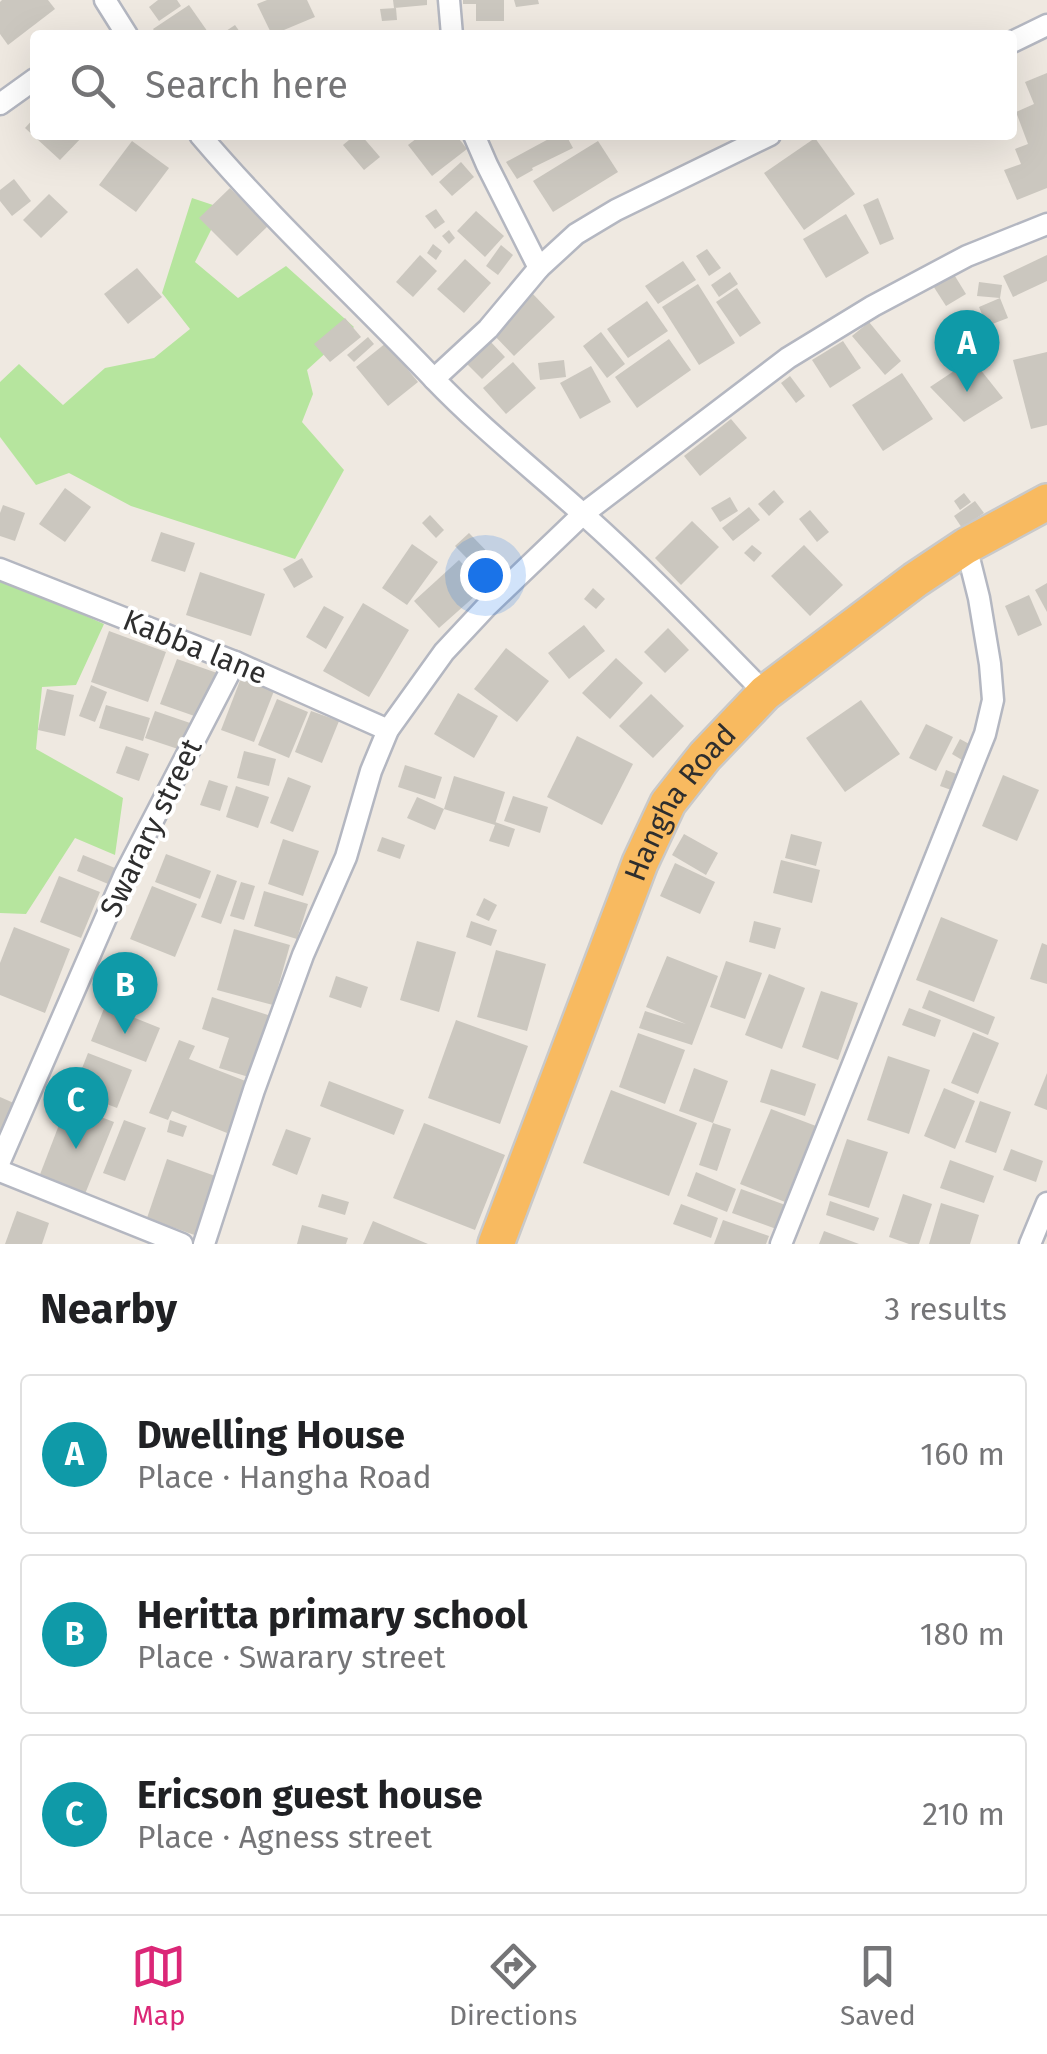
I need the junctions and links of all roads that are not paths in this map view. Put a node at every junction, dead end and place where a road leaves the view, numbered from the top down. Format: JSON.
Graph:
{"nodes":[{"id":1,"x":104,"y":0,"type":"edge"},
{"id":2,"x":449,"y":0,"type":"edge"},
{"id":3,"x":1047,"y":25,"type":"edge"},
{"id":4,"x":123,"y":30,"type":"edge"},
{"id":5,"x":452,"y":30,"type":"edge"},
{"id":6,"x":1017,"y":40,"type":"edge"},
{"id":7,"x":30,"y":83,"type":"edge"},
{"id":8,"x":0,"y":104,"type":"edge"},
{"id":9,"x":204,"y":140,"type":"edge"},
{"id":10,"x":476,"y":140,"type":"edge"},
{"id":11,"x":760,"y":140,"type":"edge"},
{"id":12,"x":1047,"y":224,"type":"edge"},
{"id":13,"x":539,"y":268,"type":"junction"},
{"id":14,"x":434,"y":379,"type":"junction"},
{"id":15,"x":1047,"y":502,"type":"edge"},
{"id":16,"x":583,"y":514,"type":"junction"},
{"id":17,"x":966,"y":546,"type":"junction"},
{"id":18,"x":0,"y":569,"type":"edge"},
{"id":19,"x":235,"y":662,"type":"junction"},
{"id":20,"x":764,"y":692,"type":"junction"},
{"id":21,"x":388,"y":730,"type":"junction"},
{"id":22,"x":0,"y":1160,"type":"edge"},
{"id":23,"x":0,"y":1172,"type":"edge"},
{"id":24,"x":1047,"y":1203,"type":"edge"},
{"id":25,"x":1038,"y":1232,"type":"edge"},
{"id":26,"x":182,"y":1244,"type":"edge"},
{"id":27,"x":204,"y":1244,"type":"edge"},
{"id":28,"x":496,"y":1244,"type":"edge"},
{"id":29,"x":781,"y":1244,"type":"edge"}],
"edges":[{"from":1,"to":4,"type":"street"},
{"from":2,"to":5,"type":"street"},
{"from":3,"to":6,"type":"street"},
{"from":7,"to":8,"type":"street"},
{"from":9,"to":14,"type":"street"},
{"from":10,"to":13,"type":"street"},
{"from":11,"to":13,"type":"street"},
{"from":12,"to":16,"type":"street"},
{"from":13,"to":14,"type":"street"},
{"from":14,"to":16,"type":"street"},
{"from":15,"to":17,"type":"highway","name":"Hangha Road"},
{"from":16,"to":20,"type":"street"},
{"from":16,"to":21,"type":"street"},
{"from":17,"to":20,"type":"highway","name":"Hangha Road"},
{"from":17,"to":29,"type":"street"},
{"from":18,"to":19,"type":"street","name":"Kabba lane"},
{"from":19,"to":21,"type":"street","name":"Kabba lane"},
{"from":19,"to":22,"type":"street","name":"Swarary street"},
{"from":20,"to":28,"type":"highway","name":"Hangha Road"},
{"from":21,"to":27,"type":"street"},
{"from":23,"to":26,"type":"street"},
{"from":24,"to":25,"type":"street"}]}
